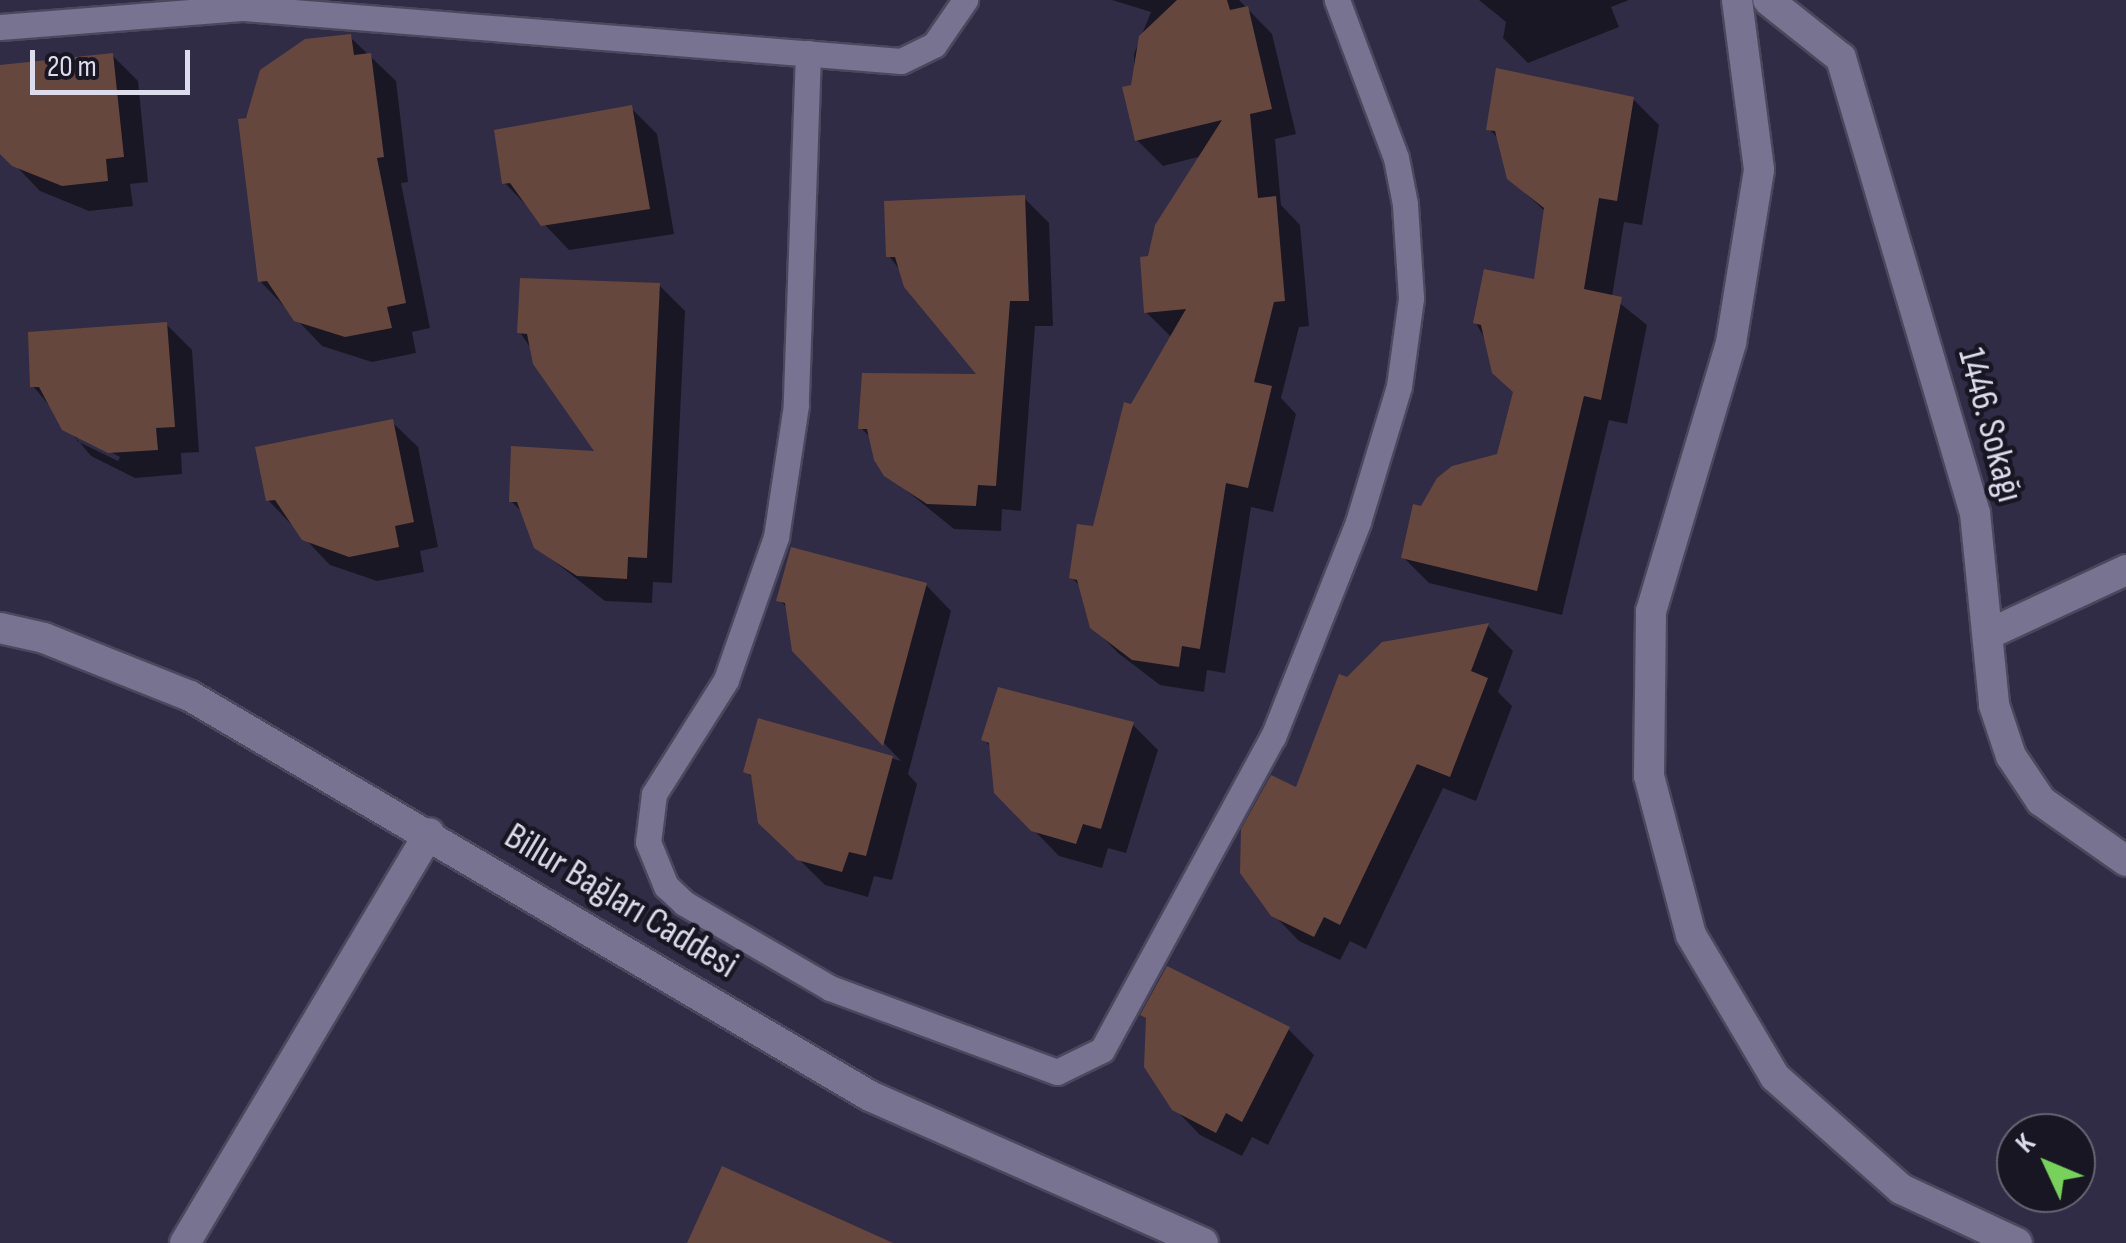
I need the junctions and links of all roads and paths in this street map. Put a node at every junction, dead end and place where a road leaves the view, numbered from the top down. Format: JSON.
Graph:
{"nodes":[{"id":1,"x":965,"y":0,"type":"edge"},
{"id":2,"x":1338,"y":0,"type":"edge"},
{"id":3,"x":1737,"y":0,"type":"edge"},
{"id":4,"x":1768,"y":0,"type":"edge"},
{"id":5,"x":0,"y":27,"type":"edge"},
{"id":6,"x":808,"y":53,"type":"junction"},
{"id":7,"x":2126,"y":570,"type":"edge"},
{"id":8,"x":0,"y":628,"type":"edge"},
{"id":9,"x":1991,"y":633,"type":"junction"},
{"id":10,"x":429,"y":833,"type":"junction"},
{"id":11,"x":2126,"y":861,"type":"edge"},
{"id":12,"x":185,"y":1243,"type":"edge"},
{"id":13,"x":1203,"y":1243,"type":"edge"},
{"id":14,"x":2017,"y":1243,"type":"edge"}],
"edges":[{"from":1,"to":6,"type":"lane"},
{"from":2,"to":6,"type":"lane"},
{"from":3,"to":14,"type":"street"},
{"from":4,"to":9,"type":"street","name":"1446. Sokağı"},
{"from":5,"to":6,"type":"lane"},
{"from":7,"to":9,"type":"street"},
{"from":8,"to":10,"type":"street","name":"Billur Bağları Caddesi"},
{"from":9,"to":11,"type":"street","name":"1446. Sokağı"},
{"from":10,"to":12,"type":"street"},
{"from":10,"to":13,"type":"street","name":"Billur Bağları Caddesi"}]}
